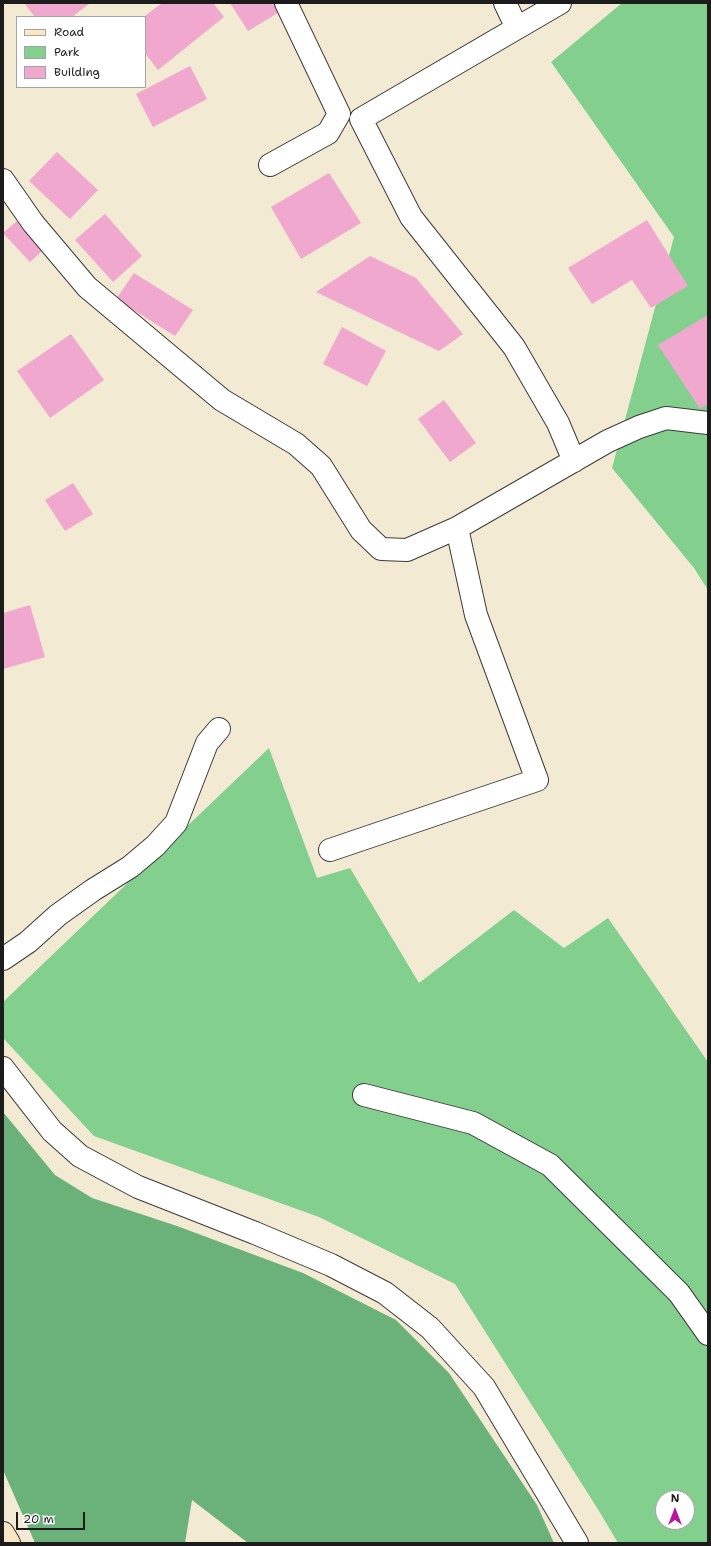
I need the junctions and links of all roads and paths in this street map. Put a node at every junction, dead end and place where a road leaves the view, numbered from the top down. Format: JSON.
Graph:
{"nodes":[{"id":1,"x":286,"y":3,"type":"edge"},
{"id":2,"x":505,"y":3,"type":"edge"},
{"id":3,"x":560,"y":3,"type":"edge"},
{"id":4,"x":517,"y":28,"type":"junction"},
{"id":5,"x":339,"y":114,"type":"junction"},
{"id":6,"x":361,"y":119,"type":"junction"},
{"id":7,"x":270,"y":165,"type":"dead end"},
{"id":8,"x":3,"y":180,"type":"edge"},
{"id":9,"x":708,"y":424,"type":"edge"},
{"id":10,"x":574,"y":461,"type":"junction"},
{"id":11,"x":457,"y":528,"type":"junction"},
{"id":12,"x":219,"y":729,"type":"dead end"},
{"id":13,"x":330,"y":850,"type":"dead end"},
{"id":14,"x":3,"y":959,"type":"edge"},
{"id":15,"x":3,"y":1068,"type":"edge"},
{"id":16,"x":364,"y":1095,"type":"dead end"},
{"id":17,"x":708,"y":1334,"type":"edge"},
{"id":18,"x":3,"y":1533,"type":"edge"},
{"id":19,"x":9,"y":1543,"type":"edge"},
{"id":20,"x":577,"y":1543,"type":"edge"}],
"edges":[{"from":1,"to":5,"type":"street"},
{"from":2,"to":4,"type":"street"},
{"from":3,"to":4,"type":"street"},
{"from":4,"to":6,"type":"street"},
{"from":5,"to":6,"type":"street"},
{"from":5,"to":7,"type":"street"},
{"from":6,"to":10,"type":"street"},
{"from":8,"to":11,"type":"street"},
{"from":9,"to":10,"type":"street"},
{"from":10,"to":11,"type":"street"},
{"from":11,"to":13,"type":"street"},
{"from":12,"to":14,"type":"street"},
{"from":15,"to":20,"type":"street"},
{"from":16,"to":17,"type":"street"},
{"from":18,"to":19,"type":"main road"}]}
